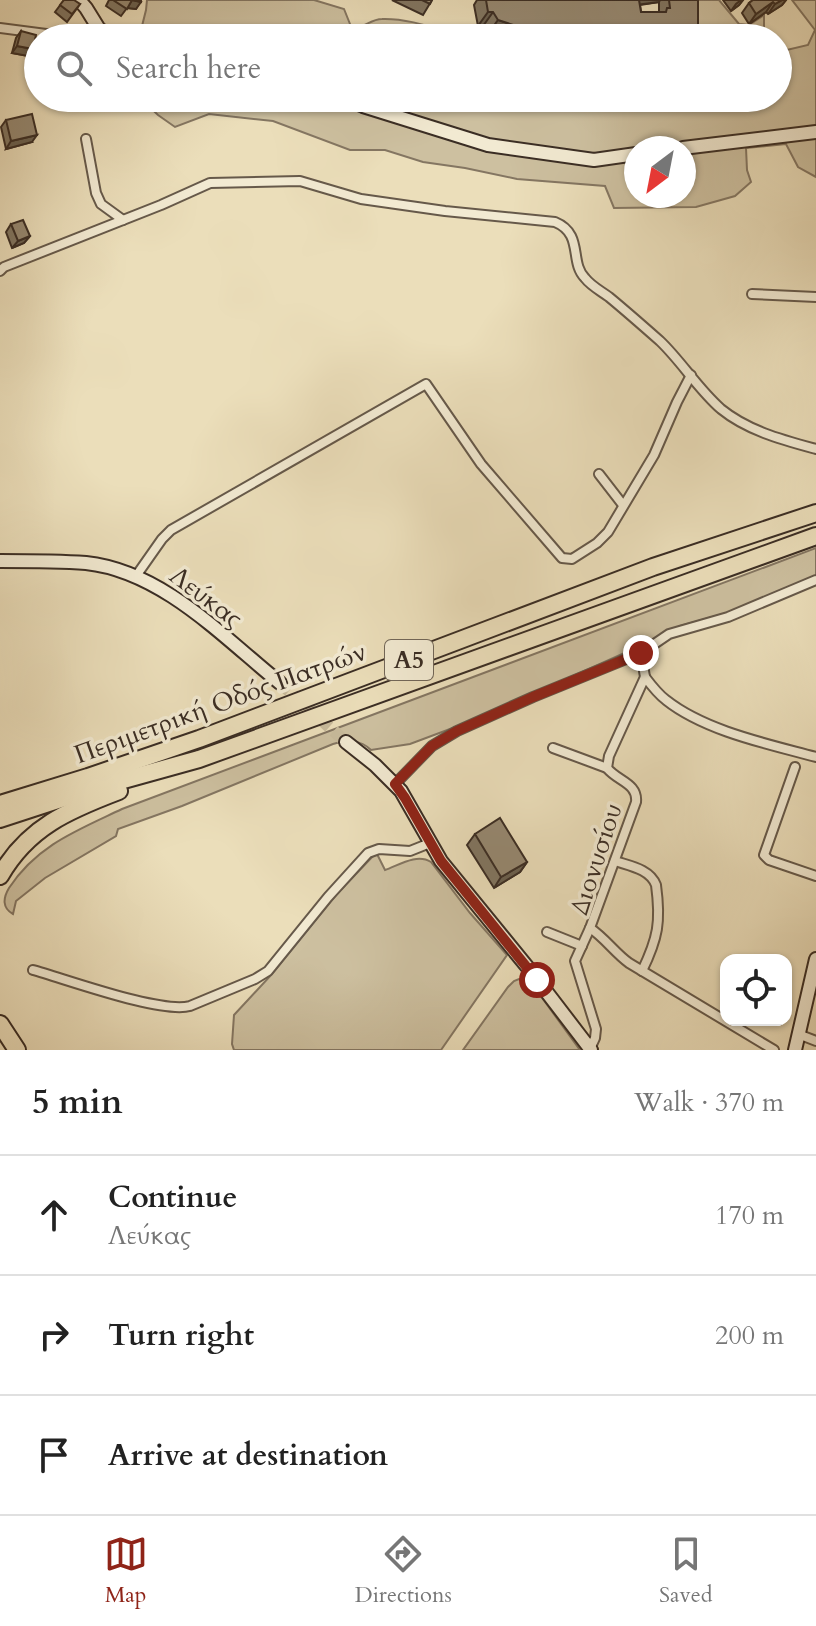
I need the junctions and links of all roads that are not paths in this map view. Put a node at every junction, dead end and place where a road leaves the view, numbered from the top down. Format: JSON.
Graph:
{"nodes":[{"id":1,"x":79,"y":0,"type":"edge"},
{"id":2,"x":96,"y":24,"type":"edge"},
{"id":3,"x":0,"y":28,"type":"edge"},
{"id":4,"x":24,"y":31,"type":"edge"},
{"id":5,"x":382,"y":112,"type":"edge"},
{"id":6,"x":816,"y":132,"type":"edge"},
{"id":7,"x":86,"y":139,"type":"dead end"},
{"id":8,"x":696,"y":146,"type":"edge"},
{"id":9,"x":624,"y":156,"type":"edge"},
{"id":10,"x":123,"y":220,"type":"junction"},
{"id":11,"x":0,"y":271,"type":"edge"},
{"id":12,"x":752,"y":294,"type":"dead end"},
{"id":13,"x":816,"y":297,"type":"edge"},
{"id":14,"x":691,"y":375,"type":"junction"},
{"id":15,"x":816,"y":449,"type":"edge"},
{"id":16,"x":599,"y":474,"type":"dead end"},
{"id":17,"x":623,"y":505,"type":"junction"},
{"id":18,"x":816,"y":513,"type":"edge"},
{"id":19,"x":816,"y":536,"type":"edge"},
{"id":20,"x":0,"y":561,"type":"edge"},
{"id":21,"x":136,"y":576,"type":"junction"},
{"id":22,"x":816,"y":580,"type":"edge"},
{"id":23,"x":641,"y":653,"type":"junction"},
{"id":24,"x":645,"y":677,"type":"junction"},
{"id":25,"x":280,"y":683,"type":"tunnel mouth"},
{"id":26,"x":346,"y":742,"type":"tunnel mouth"},
{"id":27,"x":553,"y":748,"type":"dead end"},
{"id":28,"x":816,"y":757,"type":"edge"},
{"id":29,"x":199,"y":759,"type":"junction"},
{"id":30,"x":795,"y":767,"type":"dead end"},
{"id":31,"x":607,"y":768,"type":"junction"},
{"id":32,"x":395,"y":784,"type":"junction"},
{"id":33,"x":0,"y":804,"type":"edge"},
{"id":34,"x":0,"y":819,"type":"edge"},
{"id":35,"x":430,"y":843,"type":"junction"},
{"id":36,"x":615,"y":861,"type":"junction"},
{"id":37,"x":0,"y":876,"type":"edge"},
{"id":38,"x":816,"y":876,"type":"edge"},
{"id":39,"x":590,"y":928,"type":"junction"},
{"id":40,"x":547,"y":932,"type":"dead end"},
{"id":41,"x":582,"y":946,"type":"junction"},
{"id":42,"x":816,"y":959,"type":"edge"},
{"id":43,"x":33,"y":970,"type":"dead end"},
{"id":44,"x":642,"y":971,"type":"junction"},
{"id":45,"x":0,"y":1024,"type":"edge"},
{"id":46,"x":798,"y":1034,"type":"junction"},
{"id":47,"x":816,"y":1041,"type":"edge"},
{"id":48,"x":17,"y":1050,"type":"edge"},
{"id":49,"x":590,"y":1050,"type":"edge"},
{"id":50,"x":774,"y":1050,"type":"edge"},
{"id":51,"x":795,"y":1050,"type":"edge"}],
"edges":[{"from":1,"to":2,"type":"street"},
{"from":3,"to":4,"type":"street"},
{"from":5,"to":9,"type":"street"},
{"from":6,"to":8,"type":"street"},
{"from":7,"to":10,"type":"street"},
{"from":10,"to":11,"type":"street"},
{"from":10,"to":14,"type":"street"},
{"from":12,"to":13,"type":"street"},
{"from":14,"to":15,"type":"street"},
{"from":14,"to":17,"type":"street"},
{"from":16,"to":17,"type":"street"},
{"from":17,"to":21,"type":"street"},
{"from":18,"to":33,"type":"highway","name":"Περιμετρική Οδός Πατρών","number":"Α5"},
{"from":19,"to":29,"type":"highway","name":"Περιμετρική Οδός Πατρών","number":"Α5"},
{"from":20,"to":21,"type":"street","name":"Λεύκας"},
{"from":21,"to":25,"type":"street","name":"Λεύκας"},
{"from":22,"to":23,"type":"street"},
{"from":23,"to":24,"type":"street"},
{"from":23,"to":32,"type":"street"},
{"from":24,"to":28,"type":"street"},
{"from":24,"to":31,"type":"street","name":"Διονυσίου"},
{"from":26,"to":32,"type":"street"},
{"from":27,"to":31,"type":"street"},
{"from":29,"to":34,"type":"highway","name":"Περιμετρική Οδός Πατρών","number":"Α5"},
{"from":29,"to":37,"type":"highway"},
{"from":30,"to":38,"type":"street"},
{"from":31,"to":36,"type":"street","name":"Διονυσίου"},
{"from":32,"to":35,"type":"street"},
{"from":35,"to":43,"type":"street"},
{"from":35,"to":49,"type":"street"},
{"from":36,"to":39,"type":"street","name":"Διονυσίου"},
{"from":36,"to":44,"type":"street"},
{"from":39,"to":41,"type":"street"},
{"from":39,"to":44,"type":"street","name":"Διονυσίου"},
{"from":40,"to":41,"type":"street"},
{"from":41,"to":49,"type":"street"},
{"from":42,"to":46,"type":"street"},
{"from":44,"to":50,"type":"street","name":"Διονυσίου"},
{"from":45,"to":48,"type":"highway"},
{"from":46,"to":47,"type":"street"},
{"from":46,"to":51,"type":"street"}]}
